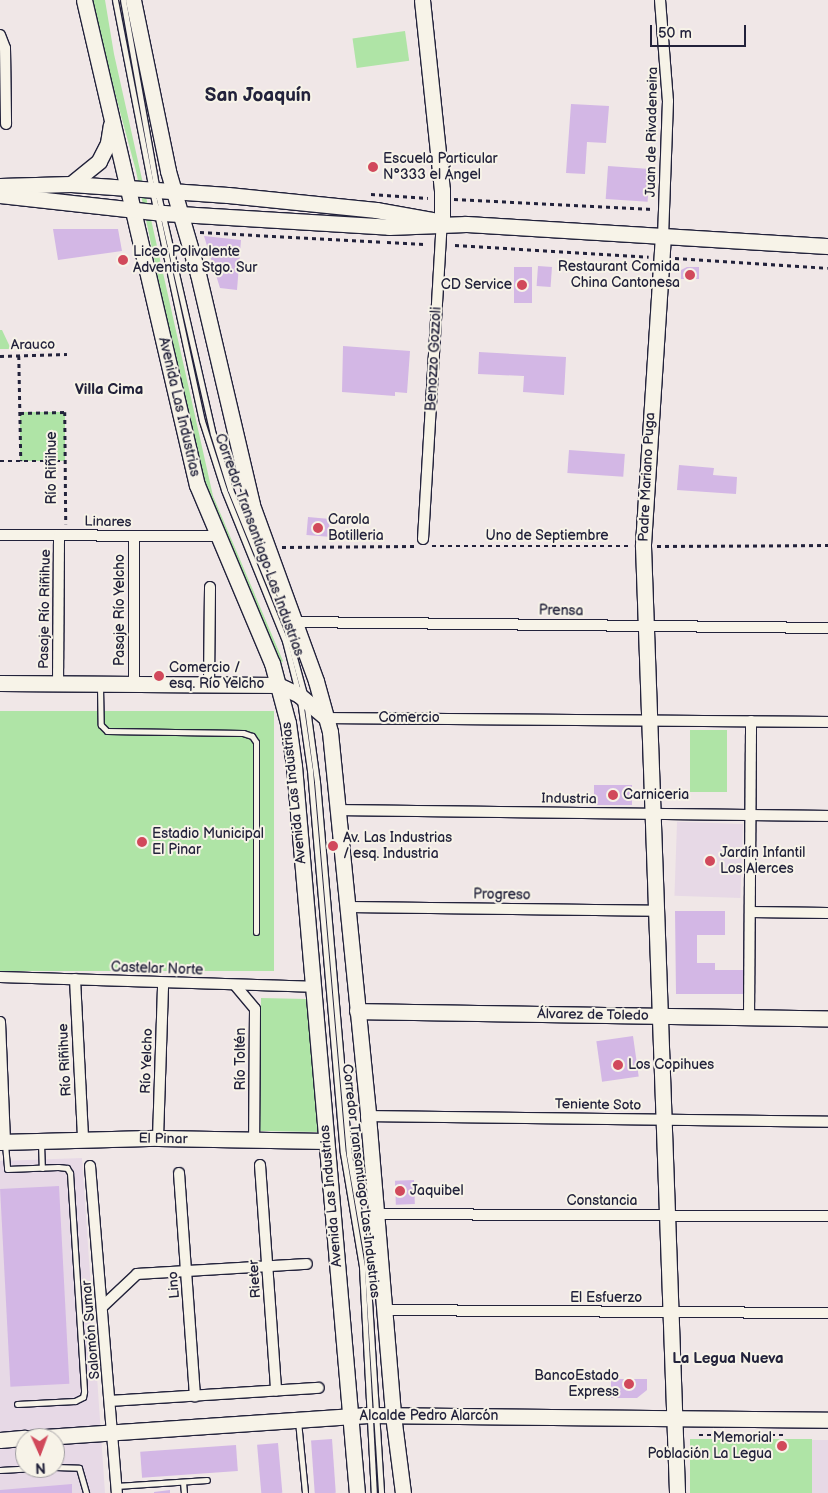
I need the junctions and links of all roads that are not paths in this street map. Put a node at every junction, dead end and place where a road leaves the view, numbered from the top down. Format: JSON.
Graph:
{"nodes":[{"id":1,"x":84,"y":0,"type":"edge"},
{"id":2,"x":115,"y":0,"type":"edge"},
{"id":3,"x":123,"y":0,"type":"edge"},
{"id":4,"x":132,"y":0,"type":"edge"},
{"id":5,"x":422,"y":0,"type":"edge"},
{"id":6,"x":660,"y":0,"type":"edge"},
{"id":7,"x":0,"y":35,"type":"edge"},
{"id":8,"x":2,"y":56,"type":"edge"},
{"id":9,"x":112,"y":121,"type":"junction"},
{"id":10,"x":6,"y":124,"type":"dead end"},
{"id":11,"x":71,"y":184,"type":"junction"},
{"id":12,"x":0,"y":186,"type":"edge"},
{"id":13,"x":129,"y":188,"type":"junction"},
{"id":14,"x":154,"y":190,"type":"junction"},
{"id":15,"x":174,"y":192,"type":"junction"},
{"id":16,"x":0,"y":195,"type":"edge"},
{"id":17,"x":135,"y":212,"type":"junction"},
{"id":18,"x":160,"y":213,"type":"junction"},
{"id":19,"x":181,"y":214,"type":"junction"},
{"id":20,"x":442,"y":222,"type":"junction"},
{"id":21,"x":663,"y":235,"type":"junction"},
{"id":22,"x":828,"y":246,"type":"edge"},
{"id":23,"x":0,"y":535,"type":"edge"},
{"id":24,"x":59,"y":536,"type":"junction"},
{"id":25,"x":134,"y":536,"type":"junction"},
{"id":26,"x":216,"y":536,"type":"junction"},
{"id":27,"x":423,"y":539,"type":"dead end"},
{"id":28,"x":210,"y":587,"type":"dead end"},
{"id":29,"x":293,"y":622,"type":"junction"},
{"id":30,"x":646,"y":626,"type":"junction"},
{"id":31,"x":828,"y":628,"type":"edge"},
{"id":32,"x":0,"y":683,"type":"edge"},
{"id":33,"x":58,"y":684,"type":"junction"},
{"id":34,"x":100,"y":684,"type":"junction"},
{"id":35,"x":134,"y":684,"type":"junction"},
{"id":36,"x":209,"y":684,"type":"junction"},
{"id":37,"x":278,"y":685,"type":"junction"},
{"id":38,"x":302,"y":697,"type":"junction"},
{"id":39,"x":326,"y":718,"type":"junction"},
{"id":40,"x":649,"y":720,"type":"junction"},
{"id":41,"x":751,"y":721,"type":"junction"},
{"id":42,"x":828,"y":722,"type":"edge"},
{"id":43,"x":339,"y":810,"type":"junction"},
{"id":44,"x":653,"y":814,"type":"junction"},
{"id":45,"x":751,"y":815,"type":"junction"},
{"id":46,"x":828,"y":816,"type":"edge"},
{"id":47,"x":348,"y":907,"type":"junction"},
{"id":48,"x":656,"y":911,"type":"junction"},
{"id":49,"x":750,"y":912,"type":"junction"},
{"id":50,"x":828,"y":913,"type":"edge"},
{"id":51,"x":256,"y":932,"type":"dead end"},
{"id":52,"x":0,"y":977,"type":"edge"},
{"id":53,"x":75,"y":979,"type":"junction"},
{"id":54,"x":163,"y":984,"type":"junction"},
{"id":55,"x":235,"y":985,"type":"junction"},
{"id":56,"x":313,"y":987,"type":"junction"},
{"id":57,"x":357,"y":1011,"type":"junction"},
{"id":58,"x":660,"y":1016,"type":"junction"},
{"id":59,"x":749,"y":1017,"type":"junction"},
{"id":60,"x":828,"y":1018,"type":"edge"},
{"id":61,"x":0,"y":1022,"type":"edge"},
{"id":62,"x":368,"y":1116,"type":"junction"},
{"id":63,"x":664,"y":1120,"type":"junction"},
{"id":64,"x":828,"y":1122,"type":"edge"},
{"id":65,"x":158,"y":1138,"type":"junction"},
{"id":66,"x":83,"y":1139,"type":"junction"},
{"id":67,"x":254,"y":1140,"type":"junction"},
{"id":68,"x":41,"y":1141,"type":"junction"},
{"id":69,"x":326,"y":1141,"type":"junction"},
{"id":70,"x":2,"y":1142,"type":"edge"},
{"id":71,"x":260,"y":1165,"type":"dead end"},
{"id":72,"x":90,"y":1166,"type":"dead end"},
{"id":73,"x":42,"y":1168,"type":"junction"},
{"id":74,"x":179,"y":1173,"type":"dead end"},
{"id":75,"x":376,"y":1214,"type":"junction"},
{"id":76,"x":667,"y":1215,"type":"junction"},
{"id":77,"x":828,"y":1216,"type":"edge"},
{"id":78,"x":307,"y":1264,"type":"dead end"},
{"id":79,"x":268,"y":1266,"type":"junction"},
{"id":80,"x":186,"y":1271,"type":"junction"},
{"id":81,"x":102,"y":1307,"type":"junction"},
{"id":82,"x":384,"y":1310,"type":"junction"},
{"id":83,"x":671,"y":1312,"type":"junction"},
{"id":84,"x":828,"y":1313,"type":"edge"},
{"id":85,"x":319,"y":1388,"type":"dead end"},
{"id":86,"x":276,"y":1390,"type":"junction"},
{"id":87,"x":195,"y":1396,"type":"junction"},
{"id":88,"x":110,"y":1401,"type":"junction"},
{"id":89,"x":17,"y":1404,"type":"dead end"},
{"id":90,"x":371,"y":1415,"type":"junction"},
{"id":91,"x":393,"y":1415,"type":"junction"},
{"id":92,"x":350,"y":1416,"type":"junction"},
{"id":93,"x":675,"y":1418,"type":"junction"},
{"id":94,"x":298,"y":1419,"type":"junction"},
{"id":95,"x":828,"y":1420,"type":"edge"},
{"id":96,"x":113,"y":1432,"type":"junction"},
{"id":97,"x":65,"y":1435,"type":"edge"},
{"id":98,"x":15,"y":1439,"type":"edge"},
{"id":99,"x":0,"y":1440,"type":"edge"},
{"id":100,"x":65,"y":1467,"type":"edge"},
{"id":101,"x":15,"y":1469,"type":"edge"},
{"id":102,"x":0,"y":1470,"type":"edge"},
{"id":103,"x":207,"y":1480,"type":"dead end"},
{"id":104,"x":183,"y":1482,"type":"junction"},
{"id":105,"x":117,"y":1489,"type":"edge"},
{"id":106,"x":86,"y":1493,"type":"edge"},
{"id":107,"x":184,"y":1493,"type":"edge"},
{"id":108,"x":306,"y":1493,"type":"edge"},
{"id":109,"x":357,"y":1493,"type":"edge"},
{"id":110,"x":374,"y":1493,"type":"edge"},
{"id":111,"x":381,"y":1493,"type":"edge"},
{"id":112,"x":403,"y":1493,"type":"edge"},
{"id":113,"x":677,"y":1493,"type":"edge"}],
"edges":[{"from":1,"to":9,"type":"main road","name":"Avenida Las Industrias"},
{"from":2,"to":14,"type":"lane","name":"Corredor Transantiago Las Industrias"},
{"from":3,"to":14,"type":"lane","name":"Corredor Transantiago Las Industrias"},
{"from":4,"to":15,"type":"main road"},
{"from":5,"to":20,"type":"main road","name":"Benozzo Gozzoli"},
{"from":6,"to":21,"type":"street","name":"Juan de Rivadeneira"},
{"from":7,"to":8,"type":"street"},
{"from":8,"to":10,"type":"street"},
{"from":9,"to":11,"type":"main road"},
{"from":9,"to":13,"type":"main road","name":"Avenida Las Industrias"},
{"from":11,"to":12,"type":"main road"},
{"from":11,"to":13,"type":"main road"},
{"from":13,"to":14,"type":"main road"},
{"from":13,"to":17,"type":"main road","name":"Avenida Las Industrias"},
{"from":14,"to":15,"type":"main road"},
{"from":14,"to":18,"type":"lane","name":"Corredor Transantiago Las Industrias"},
{"from":15,"to":19,"type":"main road"},
{"from":15,"to":20,"type":"main road"},
{"from":16,"to":17,"type":"main road"},
{"from":17,"to":18,"type":"main road"},
{"from":17,"to":26,"type":"main road","name":"Avenida Las Industrias"},
{"from":18,"to":19,"type":"main road"},
{"from":18,"to":38,"type":"lane","name":"Corredor Transantiago Las Industrias"},
{"from":19,"to":20,"type":"main road"},
{"from":19,"to":29,"type":"main road"},
{"from":20,"to":21,"type":"main road"},
{"from":20,"to":27,"type":"street","name":"Benozzo Gozzoli"},
{"from":21,"to":22,"type":"main road"},
{"from":21,"to":30,"type":"main road","name":"Padre Mariano Puga"},
{"from":23,"to":24,"type":"street","name":"Linares"},
{"from":24,"to":25,"type":"street","name":"Linares"},
{"from":24,"to":33,"type":"street","name":"Pasaje Río Riñihue"},
{"from":25,"to":26,"type":"street","name":"Linares"},
{"from":25,"to":35,"type":"street","name":"Pasaje Río Yelcho"},
{"from":26,"to":37,"type":"main road","name":"Avenida Las Industrias"},
{"from":28,"to":36,"type":"street"},
{"from":29,"to":30,"type":"street","name":"Prensa"},
{"from":29,"to":39,"type":"main road"},
{"from":30,"to":31,"type":"street","name":"Prensa"},
{"from":30,"to":40,"type":"main road","name":"Padre Mariano Puga"},
{"from":32,"to":33,"type":"main road"},
{"from":33,"to":34,"type":"main road"},
{"from":34,"to":35,"type":"main road"},
{"from":34,"to":51,"type":"lane"},
{"from":35,"to":36,"type":"main road"},
{"from":36,"to":37,"type":"main road"},
{"from":37,"to":38,"type":"main road"},
{"from":37,"to":56,"type":"main road","name":"Avenida Las Industrias"},
{"from":38,"to":39,"type":"main road"},
{"from":38,"to":90,"type":"lane","name":"Corredor Transantiago Las Industrias"},
{"from":39,"to":40,"type":"street","name":"Comercio"},
{"from":39,"to":43,"type":"main road"},
{"from":40,"to":41,"type":"street","name":"Comercio"},
{"from":40,"to":44,"type":"main road"},
{"from":41,"to":42,"type":"street","name":"Comercio"},
{"from":41,"to":45,"type":"street"},
{"from":43,"to":44,"type":"street","name":"Industria"},
{"from":43,"to":47,"type":"main road"},
{"from":44,"to":45,"type":"street","name":"Industria"},
{"from":44,"to":48,"type":"main road"},
{"from":45,"to":46,"type":"street","name":"Industria"},
{"from":45,"to":49,"type":"street"},
{"from":47,"to":48,"type":"street","name":"Progreso"},
{"from":47,"to":57,"type":"main road"},
{"from":48,"to":58,"type":"main road"},
{"from":49,"to":50,"type":"street"},
{"from":49,"to":59,"type":"street"},
{"from":52,"to":53,"type":"street","name":"Castelar Norte"},
{"from":53,"to":54,"type":"street","name":"Castelar Norte"},
{"from":53,"to":66,"type":"street","name":"Río Riñihue"},
{"from":54,"to":55,"type":"street","name":"Castelar Norte"},
{"from":54,"to":65,"type":"street","name":"Río Yelcho"},
{"from":55,"to":56,"type":"street","name":"Castelar Norte"},
{"from":55,"to":67,"type":"street","name":"Río Toltén"},
{"from":56,"to":69,"type":"main road","name":"Avenida Las Industrias"},
{"from":57,"to":58,"type":"main road","name":"Álvarez de Toledo"},
{"from":57,"to":62,"type":"main road"},
{"from":58,"to":59,"type":"main road","name":"Álvarez de Toledo"},
{"from":58,"to":63,"type":"main road"},
{"from":59,"to":60,"type":"main road","name":"Álvarez de Toledo"},
{"from":61,"to":70,"type":"street"},
{"from":62,"to":63,"type":"street","name":"Teniente Soto"},
{"from":62,"to":75,"type":"main road"},
{"from":63,"to":64,"type":"street","name":"Teniente Soto"},
{"from":63,"to":76,"type":"main road"},
{"from":65,"to":66,"type":"main road","name":"El Pinar"},
{"from":65,"to":67,"type":"main road","name":"El Pinar"},
{"from":66,"to":68,"type":"main road","name":"El Pinar"},
{"from":67,"to":69,"type":"main road","name":"El Pinar"},
{"from":68,"to":70,"type":"main road","name":"El Pinar"},
{"from":68,"to":73,"type":"lane"},
{"from":69,"to":92,"type":"main road","name":"Avenida Las Industrias"},
{"from":70,"to":73,"type":"lane"},
{"from":71,"to":79,"type":"street","name":"Rieter"},
{"from":72,"to":81,"type":"street","name":"Salomón Sumar"},
{"from":73,"to":89,"type":"lane"},
{"from":74,"to":80,"type":"street","name":"Lino"},
{"from":75,"to":76,"type":"street","name":"Constancia"},
{"from":75,"to":82,"type":"main road"},
{"from":76,"to":77,"type":"street","name":"Constancia"},
{"from":76,"to":83,"type":"main road"},
{"from":78,"to":79,"type":"street"},
{"from":79,"to":80,"type":"street"},
{"from":79,"to":86,"type":"street","name":"Rieter"},
{"from":80,"to":81,"type":"street"},
{"from":80,"to":87,"type":"street","name":"Lino"},
{"from":81,"to":88,"type":"street","name":"Salomón Sumar"},
{"from":82,"to":83,"type":"street","name":"El Esfuerzo"},
{"from":82,"to":91,"type":"main road"},
{"from":83,"to":84,"type":"street","name":"El Esfuerzo"},
{"from":83,"to":93,"type":"main road"},
{"from":85,"to":86,"type":"street"},
{"from":86,"to":87,"type":"street"},
{"from":87,"to":88,"type":"street"},
{"from":88,"to":96,"type":"street","name":"Salomón Sumar"},
{"from":90,"to":91,"type":"main road","name":"Alcalde Pedro Alarcón"},
{"from":90,"to":92,"type":"main road","name":"Alcalde Pedro Alarcón"},
{"from":90,"to":110,"type":"lane","name":"Corredor Transantiago Las Industrias"},
{"from":90,"to":111,"type":"lane","name":"Corredor Transantiago Las Industrias"},
{"from":91,"to":93,"type":"main road","name":"Alcalde Pedro Alarcón"},
{"from":91,"to":112,"type":"main road"},
{"from":92,"to":94,"type":"main road","name":"Alcalde Pedro Alarcón"},
{"from":92,"to":109,"type":"main road","name":"Avenida Las Industrias"},
{"from":93,"to":95,"type":"main road","name":"Alcalde Pedro Alarcón"},
{"from":93,"to":113,"type":"main road"},
{"from":94,"to":96,"type":"main road","name":"Alcalde Pedro Alarcón"},
{"from":94,"to":108,"type":"lane"},
{"from":96,"to":97,"type":"main road","name":"Alcalde Pedro Alarcón"},
{"from":96,"to":105,"type":"street","name":"Salomón Sumar"},
{"from":98,"to":99,"type":"main road"},
{"from":100,"to":106,"type":"lane"},
{"from":101,"to":102,"type":"lane"},
{"from":103,"to":104,"type":"lane"},
{"from":104,"to":105,"type":"lane"},
{"from":104,"to":107,"type":"lane"}]}
